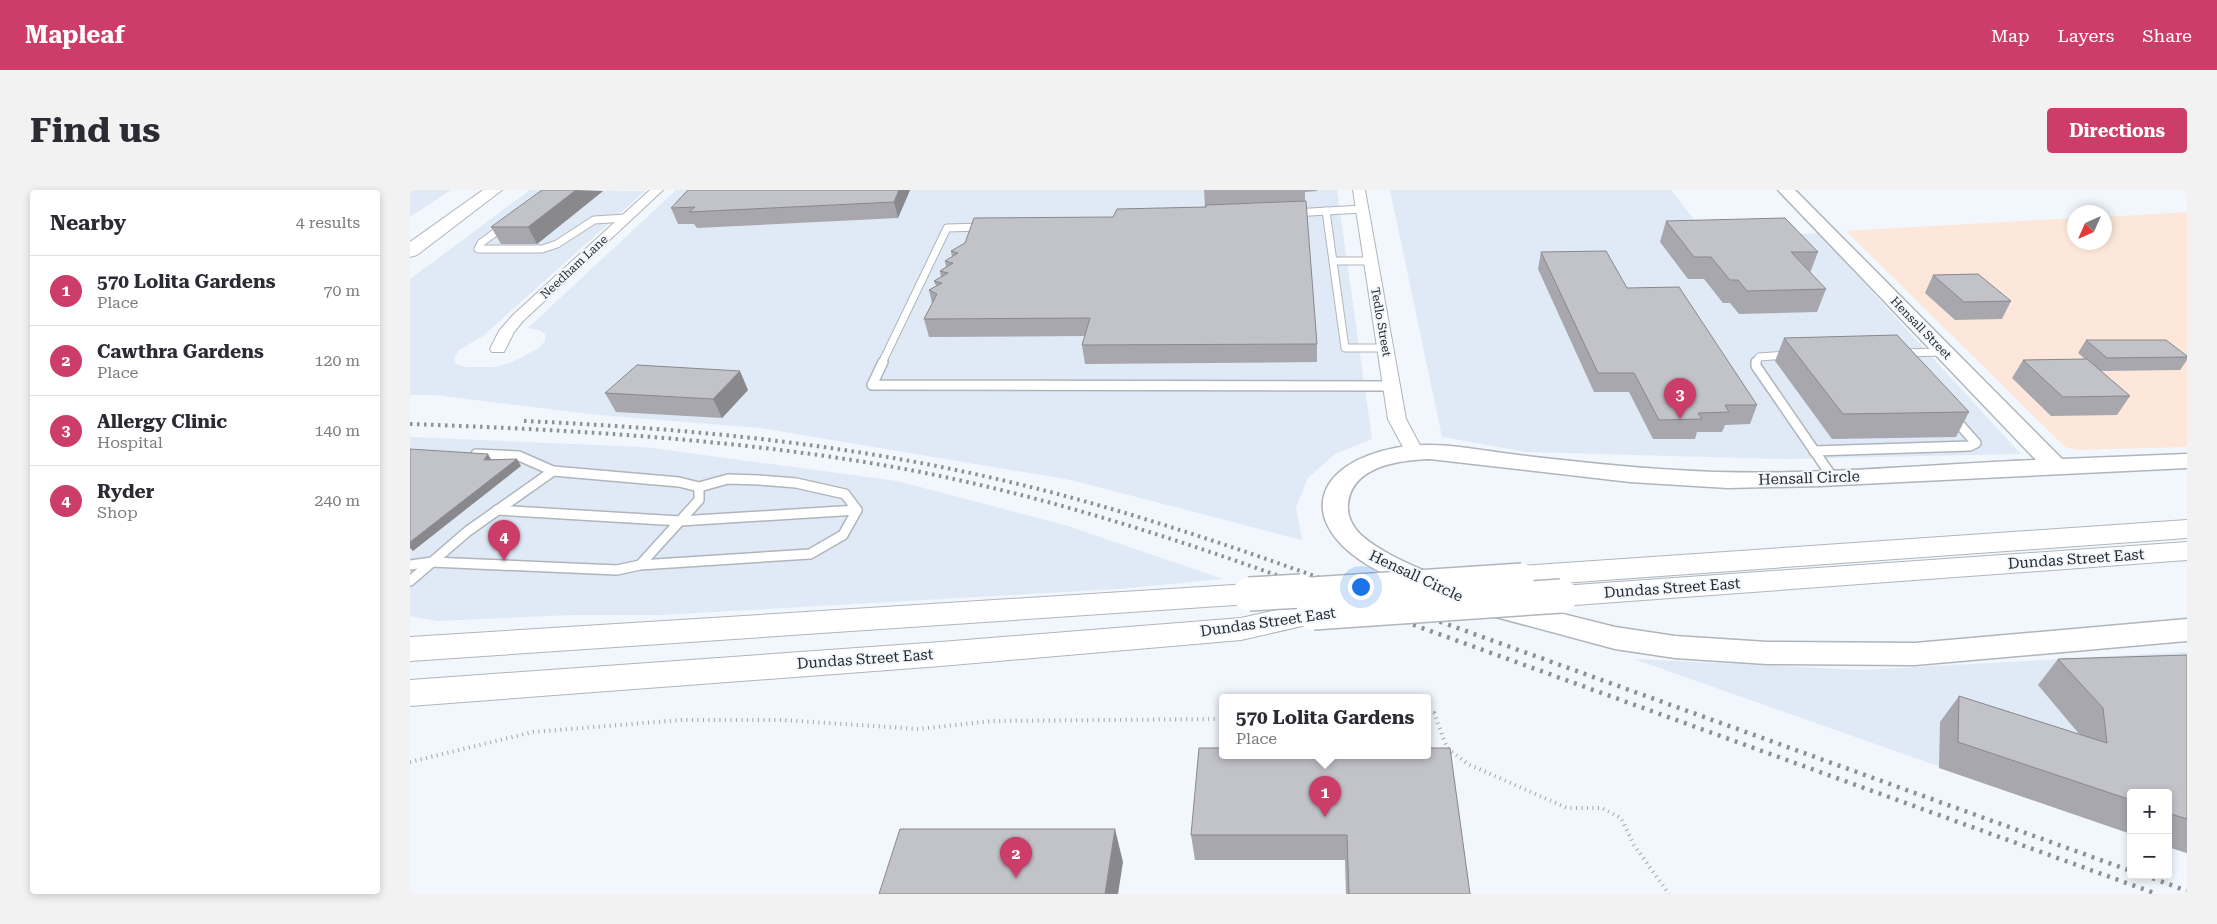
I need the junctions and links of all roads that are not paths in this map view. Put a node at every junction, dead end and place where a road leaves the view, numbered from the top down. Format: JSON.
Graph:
{"nodes":[{"id":1,"x":486,"y":190,"type":"edge"},
{"id":2,"x":494,"y":190,"type":"edge"},
{"id":3,"x":657,"y":190,"type":"edge"},
{"id":4,"x":1359,"y":190,"type":"edge"},
{"id":5,"x":1786,"y":190,"type":"edge"},
{"id":6,"x":1362,"y":210,"type":"junction"},
{"id":7,"x":1326,"y":211,"type":"junction"},
{"id":8,"x":1286,"y":213,"type":"edge"},
{"id":9,"x":627,"y":218,"type":"junction"},
{"id":10,"x":511,"y":221,"type":"edge"},
{"id":11,"x":997,"y":226,"type":"edge"},
{"id":12,"x":410,"y":231,"type":"edge"},
{"id":13,"x":410,"y":251,"type":"edge"},
{"id":14,"x":1333,"y":261,"type":"junction"},
{"id":15,"x":1370,"y":261,"type":"junction"},
{"id":16,"x":1386,"y":348,"type":"junction"},
{"id":17,"x":498,"y":349,"type":"dead end"},
{"id":18,"x":1945,"y":352,"type":"junction"},
{"id":19,"x":1796,"y":355,"type":"edge"},
{"id":20,"x":1900,"y":360,"type":"edge"},
{"id":21,"x":1392,"y":386,"type":"junction"},
{"id":22,"x":1945,"y":408,"type":"edge"},
{"id":23,"x":1414,"y":451,"type":"junction"},
{"id":24,"x":1814,"y":451,"type":"junction"},
{"id":25,"x":467,"y":453,"type":"edge"},
{"id":26,"x":2187,"y":461,"type":"edge"},
{"id":27,"x":2055,"y":465,"type":"junction"},
{"id":28,"x":552,"y":471,"type":"junction"},
{"id":29,"x":1833,"y":478,"type":"junction"},
{"id":30,"x":699,"y":487,"type":"junction"},
{"id":31,"x":497,"y":510,"type":"junction"},
{"id":32,"x":857,"y":510,"type":"junction"},
{"id":33,"x":680,"y":520,"type":"junction"},
{"id":34,"x":2187,"y":529,"type":"edge"},
{"id":35,"x":2187,"y":551,"type":"edge"},
{"id":36,"x":432,"y":562,"type":"junction"},
{"id":37,"x":410,"y":565,"type":"edge"},
{"id":38,"x":640,"y":565,"type":"junction"},
{"id":39,"x":410,"y":581,"type":"edge"},
{"id":40,"x":2187,"y":630,"type":"edge"},
{"id":41,"x":410,"y":649,"type":"edge"},
{"id":42,"x":553,"y":682,"type":"junction"},
{"id":43,"x":410,"y":692,"type":"edge"},
{"id":44,"x":410,"y":702,"type":"edge"}],
"edges":[{"from":1,"to":12,"type":"main road"},
{"from":2,"to":13,"type":"main road"},
{"from":3,"to":9,"type":"street","name":"Needham Lane"},
{"from":4,"to":6,"type":"street","name":"Tedlo Street"},
{"from":5,"to":18,"type":"street","name":"Hensall Street"},
{"from":6,"to":7,"type":"lane"},
{"from":6,"to":15,"type":"street","name":"Tedlo Street"},
{"from":7,"to":8,"type":"lane"},
{"from":7,"to":14,"type":"lane"},
{"from":9,"to":10,"type":"lane"},
{"from":9,"to":17,"type":"street","name":"Needham Lane"},
{"from":11,"to":21,"type":"lane"},
{"from":14,"to":15,"type":"lane"},
{"from":14,"to":16,"type":"lane"},
{"from":15,"to":16,"type":"street","name":"Tedlo Street"},
{"from":16,"to":21,"type":"street","name":"Tedlo Street"},
{"from":18,"to":20,"type":"lane"},
{"from":18,"to":27,"type":"street","name":"Hensall Street"},
{"from":19,"to":24,"type":"lane"},
{"from":21,"to":23,"type":"street","name":"Tedlo Street"},
{"from":22,"to":24,"type":"lane"},
{"from":23,"to":29,"type":"street","name":"Hensall Circle"},
{"from":23,"to":40,"type":"street","name":"Hensall Circle"},
{"from":24,"to":29,"type":"lane"},
{"from":25,"to":28,"type":"lane"},
{"from":26,"to":27,"type":"street","name":"Hensall Circle"},
{"from":27,"to":29,"type":"street","name":"Hensall Circle"},
{"from":28,"to":30,"type":"lane"},
{"from":28,"to":31,"type":"lane"},
{"from":30,"to":32,"type":"lane"},
{"from":30,"to":33,"type":"lane"},
{"from":31,"to":33,"type":"lane"},
{"from":31,"to":36,"type":"lane"},
{"from":32,"to":33,"type":"lane"},
{"from":32,"to":38,"type":"lane"},
{"from":33,"to":38,"type":"lane"},
{"from":34,"to":41,"type":"main road","name":"Dundas Street East","bridge":true},
{"from":35,"to":42,"type":"main road","name":"Dundas Street East","bridge":true},
{"from":36,"to":37,"type":"lane"},
{"from":36,"to":38,"type":"lane"},
{"from":36,"to":39,"type":"lane"},
{"from":42,"to":43,"type":"main road","name":"Dundas Street East"},
{"from":42,"to":44,"type":"main road"}]}
